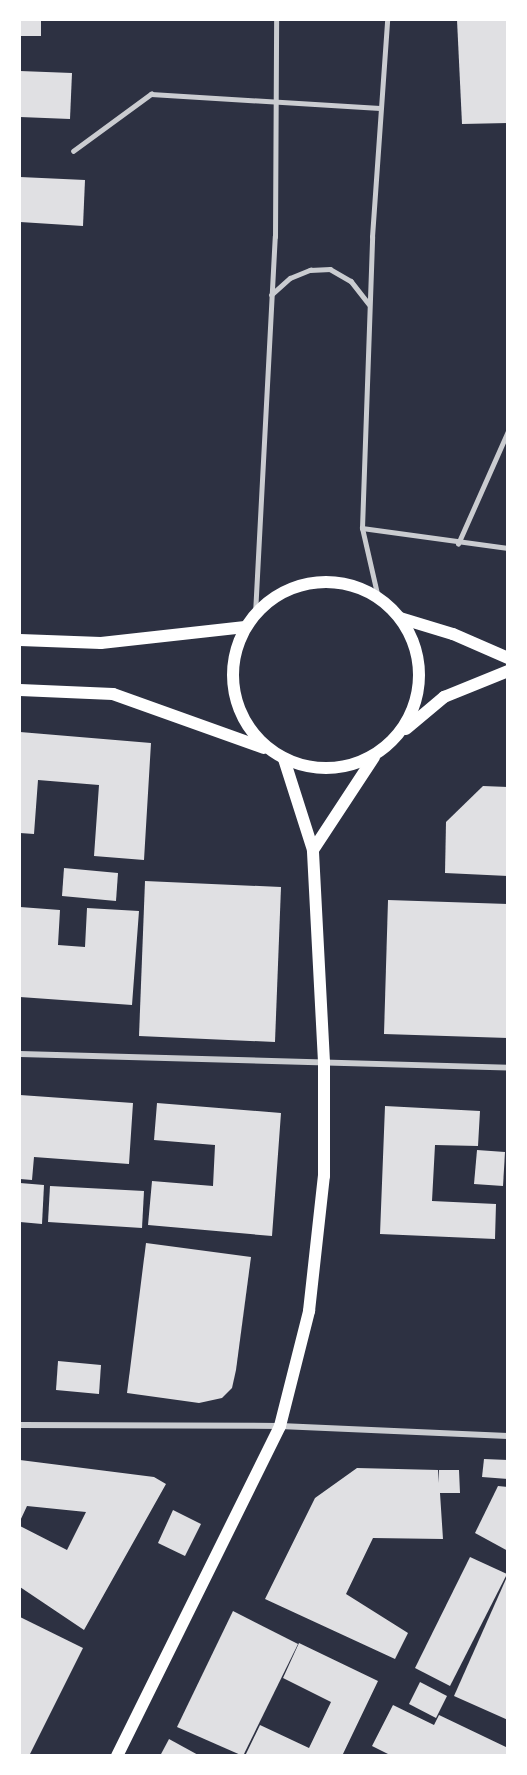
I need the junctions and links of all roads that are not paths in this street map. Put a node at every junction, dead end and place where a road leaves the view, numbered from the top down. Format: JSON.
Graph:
{"nodes":[{"id":1,"x":276,"y":20,"type":"edge"},
{"id":2,"x":387,"y":20,"type":"edge"},
{"id":3,"x":278,"y":103,"type":"junction"},
{"id":4,"x":380,"y":108,"type":"junction"},
{"id":5,"x":73,"y":151,"type":"dead end"},
{"id":6,"x":271,"y":295,"type":"junction"},
{"id":7,"x":369,"y":303,"type":"junction"},
{"id":8,"x":507,"y":431,"type":"edge"},
{"id":9,"x":362,"y":528,"type":"junction"},
{"id":10,"x":458,"y":544,"type":"junction"},
{"id":11,"x":507,"y":548,"type":"edge"},
{"id":12,"x":378,"y":598,"type":"junction"},
{"id":13,"x":255,"y":614,"type":"junction"},
{"id":14,"x":400,"y":618,"type":"junction"},
{"id":15,"x":245,"y":627,"type":"junction"},
{"id":16,"x":20,"y":640,"type":"edge"},
{"id":17,"x":507,"y":658,"type":"edge"},
{"id":18,"x":507,"y":671,"type":"edge"},
{"id":19,"x":20,"y":690,"type":"edge"},
{"id":20,"x":399,"y":736,"type":"junction"},
{"id":21,"x":270,"y":750,"type":"junction"},
{"id":22,"x":374,"y":756,"type":"junction"},
{"id":23,"x":284,"y":759,"type":"junction"},
{"id":24,"x":313,"y":850,"type":"junction"},
{"id":25,"x":20,"y":1054,"type":"edge"},
{"id":26,"x":324,"y":1062,"type":"junction"},
{"id":27,"x":507,"y":1068,"type":"edge"},
{"id":28,"x":20,"y":1425,"type":"edge"},
{"id":29,"x":280,"y":1426,"type":"junction"},
{"id":30,"x":507,"y":1436,"type":"edge"},
{"id":31,"x":117,"y":1755,"type":"edge"}],
"edges":[{"from":1,"to":3,"type":"lane"},
{"from":2,"to":4,"type":"lane"},
{"from":3,"to":4,"type":"lane"},
{"from":3,"to":5,"type":"lane"},
{"from":3,"to":6,"type":"lane"},
{"from":4,"to":7,"type":"lane"},
{"from":6,"to":7,"type":"lane"},
{"from":6,"to":13,"type":"lane"},
{"from":7,"to":9,"type":"lane"},
{"from":8,"to":10,"type":"lane"},
{"from":9,"to":10,"type":"lane"},
{"from":9,"to":12,"type":"lane"},
{"from":10,"to":11,"type":"lane"},
{"from":12,"to":13,"type":"main road"},
{"from":12,"to":14,"type":"main road"},
{"from":13,"to":15,"type":"main road"},
{"from":14,"to":17,"type":"main road"},
{"from":14,"to":20,"type":"main road"},
{"from":15,"to":16,"type":"main road"},
{"from":15,"to":21,"type":"main road"},
{"from":18,"to":20,"type":"main road"},
{"from":19,"to":21,"type":"main road"},
{"from":20,"to":22,"type":"main road"},
{"from":21,"to":23,"type":"main road"},
{"from":22,"to":23,"type":"main road"},
{"from":22,"to":24,"type":"main road"},
{"from":23,"to":24,"type":"main road"},
{"from":24,"to":26,"type":"main road"},
{"from":25,"to":26,"type":"street"},
{"from":26,"to":27,"type":"street"},
{"from":26,"to":29,"type":"main road"},
{"from":28,"to":29,"type":"street"},
{"from":29,"to":30,"type":"street"},
{"from":29,"to":31,"type":"main road"}]}
